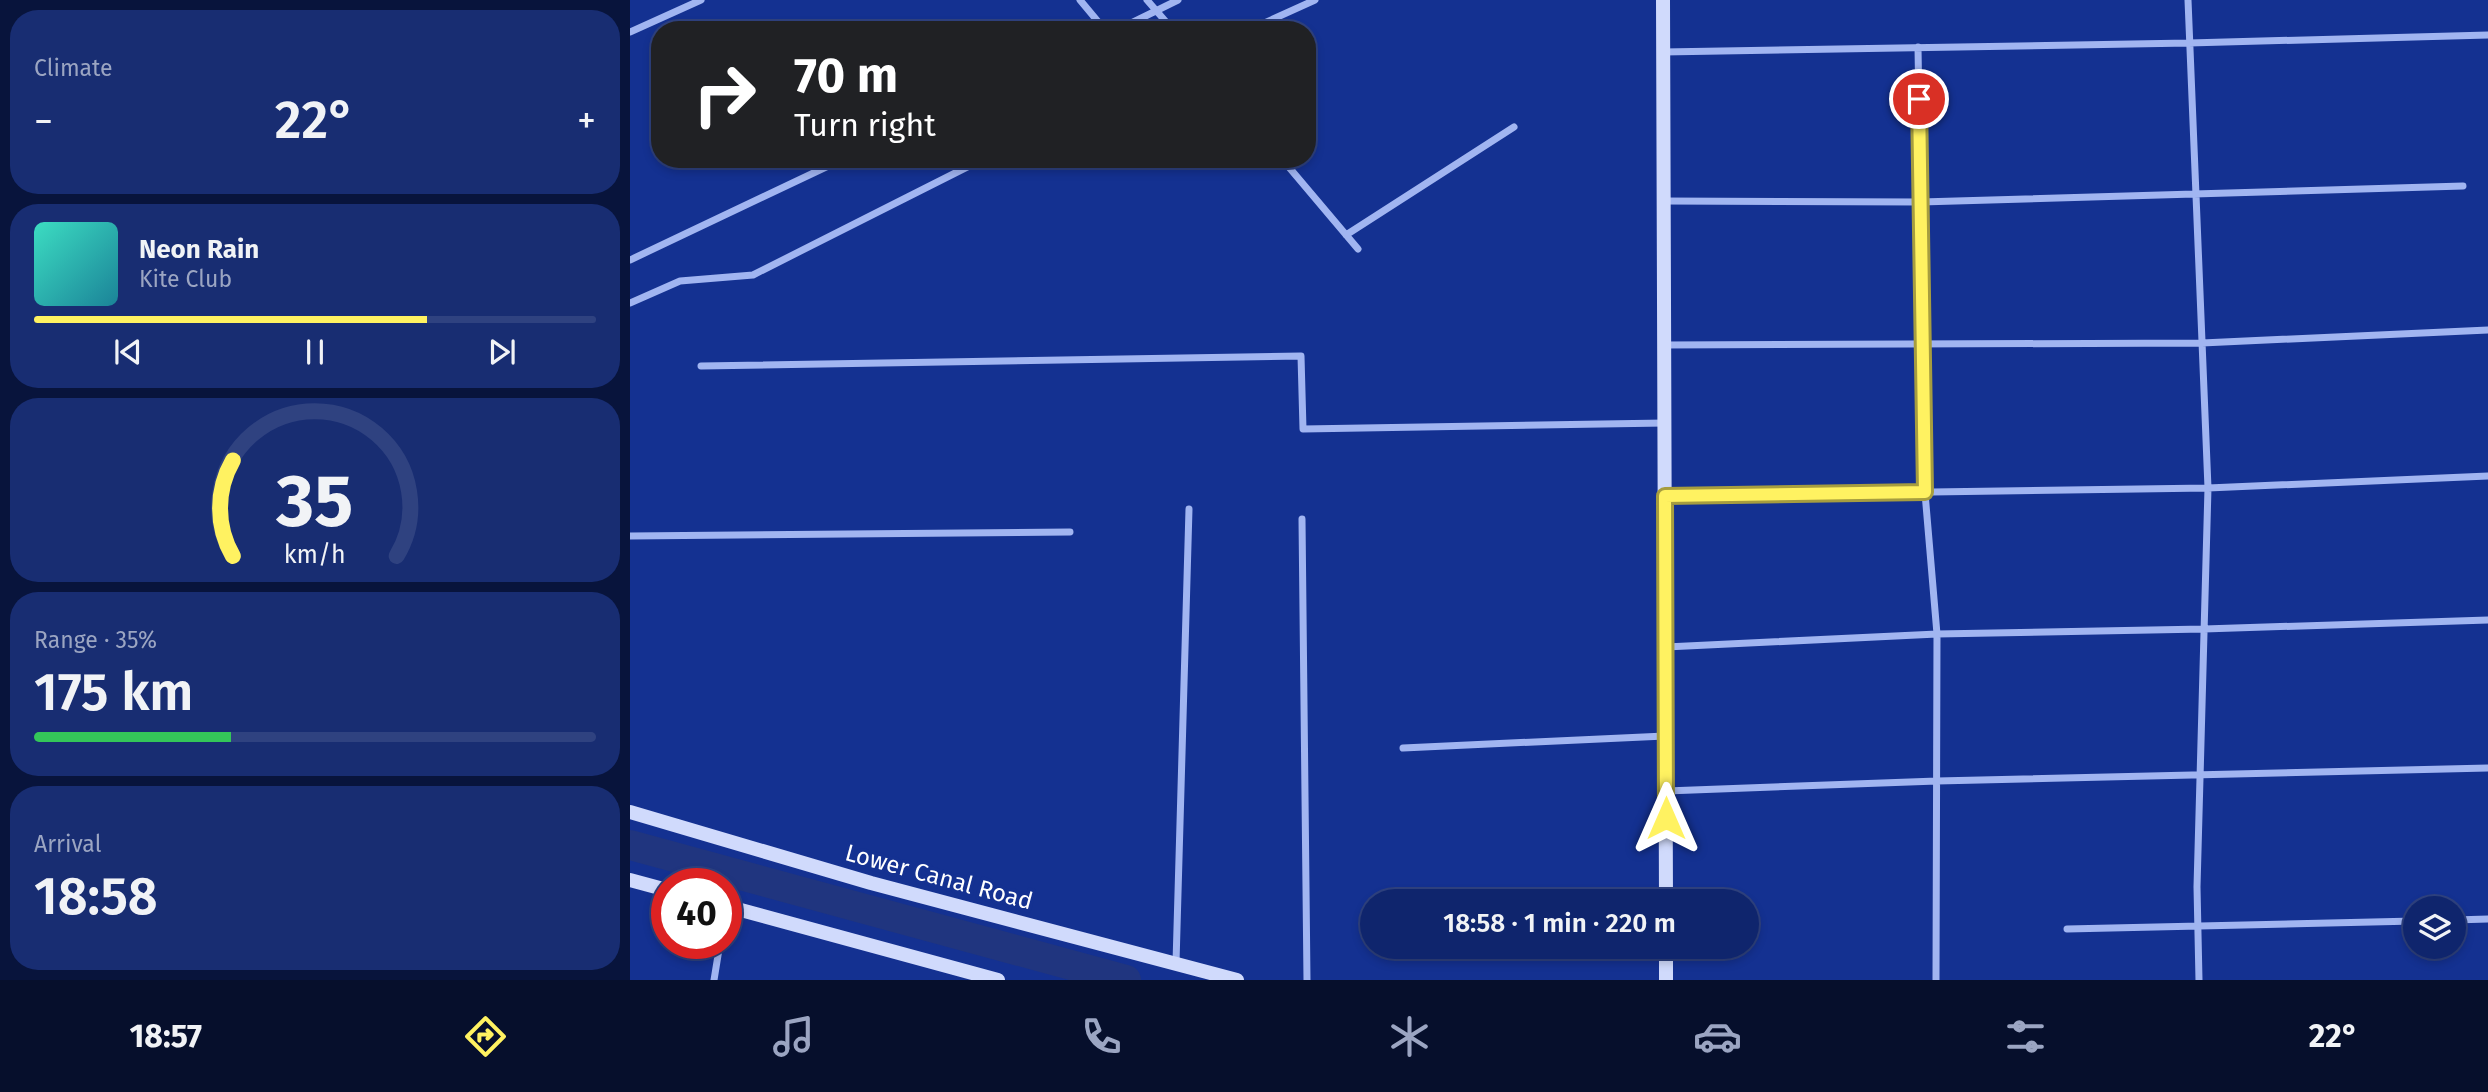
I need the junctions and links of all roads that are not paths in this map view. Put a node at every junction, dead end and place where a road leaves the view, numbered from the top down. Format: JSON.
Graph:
{"nodes":[{"id":1,"x":701,"y":0,"type":"edge"},
{"id":2,"x":1080,"y":0,"type":"edge"},
{"id":3,"x":1147,"y":0,"type":"edge"},
{"id":4,"x":1178,"y":0,"type":"edge"},
{"id":5,"x":1315,"y":0,"type":"edge"},
{"id":6,"x":1663,"y":0,"type":"edge"},
{"id":7,"x":2188,"y":0,"type":"edge"},
{"id":8,"x":1156,"y":10,"type":"junction"},
{"id":9,"x":654,"y":21,"type":"edge"},
{"id":10,"x":1098,"y":21,"type":"edge"},
{"id":11,"x":1135,"y":21,"type":"edge"},
{"id":12,"x":1165,"y":21,"type":"edge"},
{"id":13,"x":1269,"y":21,"type":"edge"},
{"id":14,"x":651,"y":23,"type":"edge"},
{"id":15,"x":630,"y":32,"type":"edge"},
{"id":16,"x":2488,"y":35,"type":"edge"},
{"id":17,"x":2189,"y":43,"type":"junction"},
{"id":18,"x":1919,"y":47,"type":"junction"},
{"id":19,"x":1663,"y":52,"type":"junction"},
{"id":20,"x":1514,"y":127,"type":"dead end"},
{"id":21,"x":824,"y":168,"type":"edge"},
{"id":22,"x":965,"y":168,"type":"edge"},
{"id":23,"x":1290,"y":168,"type":"edge"},
{"id":24,"x":2463,"y":186,"type":"dead end"},
{"id":25,"x":2195,"y":194,"type":"junction"},
{"id":26,"x":1664,"y":201,"type":"junction"},
{"id":27,"x":1920,"y":202,"type":"junction"},
{"id":28,"x":1346,"y":235,"type":"junction"},
{"id":29,"x":1358,"y":249,"type":"dead end"},
{"id":30,"x":630,"y":260,"type":"edge"},
{"id":31,"x":630,"y":303,"type":"edge"},
{"id":32,"x":2488,"y":330,"type":"edge"},
{"id":33,"x":2202,"y":343,"type":"junction"},
{"id":34,"x":1664,"y":345,"type":"junction"},
{"id":35,"x":1923,"y":345,"type":"junction"},
{"id":36,"x":701,"y":366,"type":"dead end"},
{"id":37,"x":1665,"y":423,"type":"junction"},
{"id":38,"x":2488,"y":476,"type":"edge"},
{"id":39,"x":2208,"y":488,"type":"junction"},
{"id":40,"x":1925,"y":492,"type":"junction"},
{"id":41,"x":1665,"y":496,"type":"junction"},
{"id":42,"x":1189,"y":509,"type":"dead end"},
{"id":43,"x":1303,"y":519,"type":"dead end"},
{"id":44,"x":1070,"y":531,"type":"dead end"},
{"id":45,"x":630,"y":536,"type":"edge"},
{"id":46,"x":2488,"y":620,"type":"edge"},
{"id":47,"x":2204,"y":629,"type":"junction"},
{"id":48,"x":1937,"y":634,"type":"junction"},
{"id":49,"x":1665,"y":647,"type":"junction"},
{"id":50,"x":1665,"y":736,"type":"junction"},
{"id":51,"x":1403,"y":748,"type":"dead end"},
{"id":52,"x":2488,"y":768,"type":"edge"},
{"id":53,"x":2200,"y":776,"type":"junction"},
{"id":54,"x":1937,"y":781,"type":"junction"},
{"id":55,"x":1666,"y":791,"type":"junction"},
{"id":56,"x":630,"y":812,"type":"edge"},
{"id":57,"x":630,"y":880,"type":"edge"},
{"id":58,"x":651,"y":886,"type":"edge"},
{"id":59,"x":1666,"y":889,"type":"edge"},
{"id":60,"x":742,"y":910,"type":"edge"},
{"id":61,"x":2488,"y":919,"type":"edge"},
{"id":62,"x":2466,"y":920,"type":"edge"},
{"id":63,"x":2403,"y":921,"type":"edge"},
{"id":64,"x":2198,"y":926,"type":"junction"},
{"id":65,"x":2067,"y":929,"type":"dead end"},
{"id":66,"x":717,"y":959,"type":"edge"},
{"id":67,"x":1666,"y":959,"type":"edge"},
{"id":68,"x":1176,"y":964,"type":"junction"},
{"id":69,"x":714,"y":980,"type":"edge"},
{"id":70,"x":998,"y":980,"type":"edge"},
{"id":71,"x":1237,"y":980,"type":"edge"},
{"id":72,"x":1307,"y":980,"type":"edge"},
{"id":73,"x":1666,"y":980,"type":"edge"},
{"id":74,"x":1936,"y":980,"type":"edge"},
{"id":75,"x":2199,"y":980,"type":"edge"}],
"edges":[{"from":1,"to":9,"type":"street"},
{"from":2,"to":10,"type":"street"},
{"from":3,"to":8,"type":"street"},
{"from":4,"to":8,"type":"street"},
{"from":5,"to":13,"type":"street"},
{"from":6,"to":19,"type":"street"},
{"from":7,"to":17,"type":"street"},
{"from":8,"to":11,"type":"street"},
{"from":8,"to":12,"type":"street"},
{"from":14,"to":15,"type":"street"},
{"from":16,"to":17,"type":"street"},
{"from":17,"to":18,"type":"street"},
{"from":17,"to":25,"type":"street"},
{"from":18,"to":19,"type":"street"},
{"from":18,"to":27,"type":"street"},
{"from":19,"to":26,"type":"street"},
{"from":20,"to":28,"type":"street"},
{"from":21,"to":30,"type":"street"},
{"from":22,"to":31,"type":"street"},
{"from":23,"to":28,"type":"street"},
{"from":24,"to":25,"type":"street"},
{"from":25,"to":27,"type":"street"},
{"from":25,"to":33,"type":"street"},
{"from":26,"to":27,"type":"street"},
{"from":26,"to":34,"type":"street"},
{"from":27,"to":35,"type":"street"},
{"from":28,"to":29,"type":"street"},
{"from":32,"to":33,"type":"street"},
{"from":33,"to":35,"type":"street"},
{"from":33,"to":39,"type":"street"},
{"from":34,"to":35,"type":"street"},
{"from":34,"to":37,"type":"street"},
{"from":35,"to":40,"type":"street"},
{"from":36,"to":37,"type":"street"},
{"from":37,"to":41,"type":"street"},
{"from":38,"to":39,"type":"street"},
{"from":39,"to":40,"type":"street"},
{"from":39,"to":47,"type":"street"},
{"from":40,"to":41,"type":"street"},
{"from":40,"to":48,"type":"street"},
{"from":41,"to":49,"type":"street"},
{"from":42,"to":68,"type":"street"},
{"from":43,"to":72,"type":"street"},
{"from":44,"to":45,"type":"street"},
{"from":46,"to":47,"type":"street"},
{"from":47,"to":48,"type":"street"},
{"from":47,"to":53,"type":"street"},
{"from":48,"to":49,"type":"street"},
{"from":48,"to":54,"type":"street"},
{"from":49,"to":50,"type":"street"},
{"from":50,"to":51,"type":"street"},
{"from":50,"to":55,"type":"street"},
{"from":52,"to":53,"type":"street"},
{"from":53,"to":54,"type":"street"},
{"from":53,"to":64,"type":"street"},
{"from":54,"to":55,"type":"street"},
{"from":54,"to":74,"type":"street"},
{"from":55,"to":59,"type":"street"},
{"from":56,"to":68,"type":"street","name":"Lower Canal Road"},
{"from":57,"to":58,"type":"street"},
{"from":60,"to":70,"type":"street"},
{"from":61,"to":62,"type":"street"},
{"from":63,"to":64,"type":"street"},
{"from":64,"to":65,"type":"street"},
{"from":64,"to":75,"type":"street"},
{"from":66,"to":69,"type":"street"},
{"from":67,"to":73,"type":"street"},
{"from":68,"to":71,"type":"street","name":"Lower Canal Road"}]}
